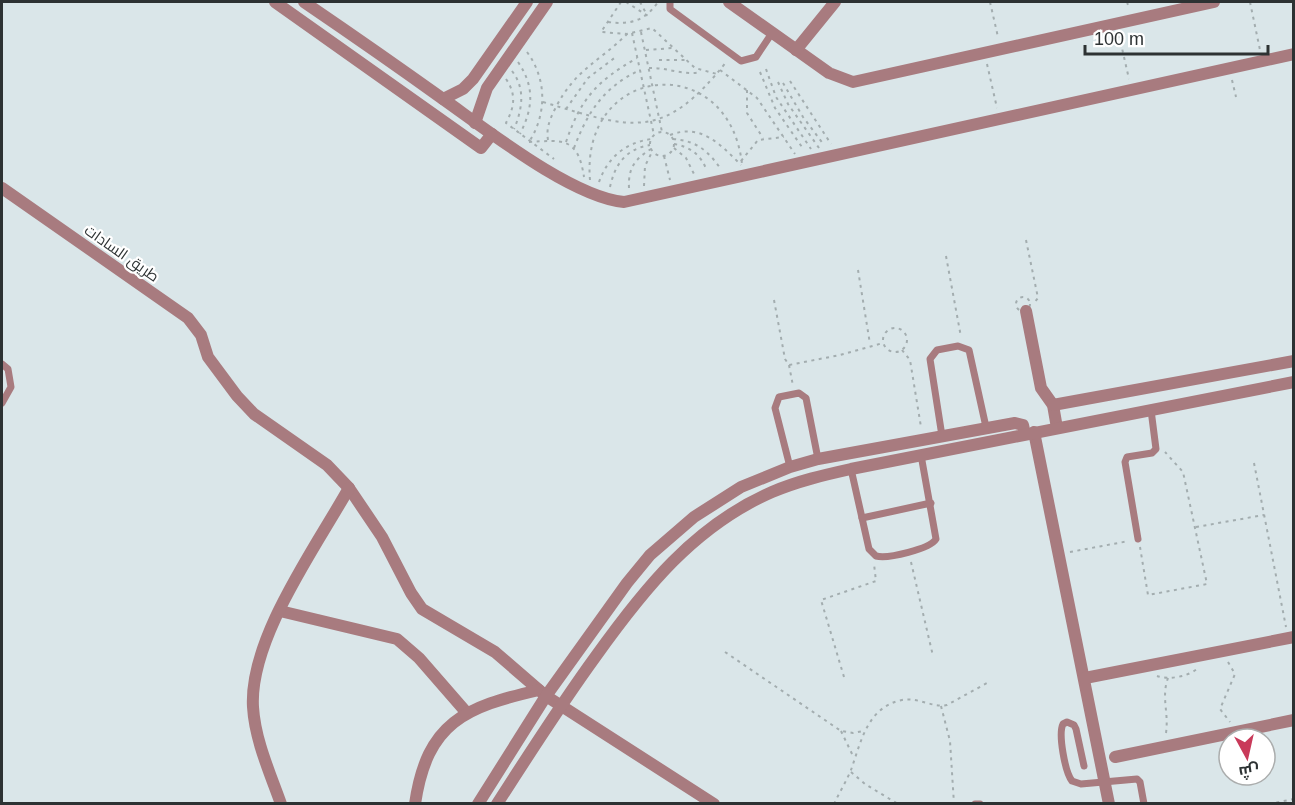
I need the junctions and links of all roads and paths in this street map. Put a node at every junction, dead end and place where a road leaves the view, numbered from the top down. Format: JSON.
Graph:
{"nodes":[{"id":1,"x":275,"y":2,"type":"edge"},
{"id":2,"x":304,"y":2,"type":"edge"},
{"id":3,"x":527,"y":2,"type":"edge"},
{"id":4,"x":547,"y":2,"type":"edge"},
{"id":5,"x":621,"y":2,"type":"edge"},
{"id":6,"x":626,"y":2,"type":"edge"},
{"id":7,"x":640,"y":2,"type":"edge"},
{"id":8,"x":658,"y":2,"type":"edge"},
{"id":9,"x":670,"y":2,"type":"edge"},
{"id":10,"x":729,"y":2,"type":"edge"},
{"id":11,"x":835,"y":2,"type":"edge"},
{"id":12,"x":990,"y":2,"type":"edge"},
{"id":13,"x":1215,"y":2,"type":"edge"},
{"id":14,"x":1250,"y":2,"type":"edge"},
{"id":15,"x":648,"y":16,"type":"junction"},
{"id":16,"x":608,"y":22,"type":"junction"},
{"id":17,"x":1116,"y":24,"type":"junction"},
{"id":18,"x":641,"y":31,"type":"junction"},
{"id":19,"x":632,"y":33,"type":"junction"},
{"id":20,"x":772,"y":33,"type":"junction"},
{"id":21,"x":627,"y":34,"type":"junction"},
{"id":22,"x":673,"y":48,"type":"junction"},
{"id":23,"x":1001,"y":49,"type":"junction"},
{"id":24,"x":796,"y":50,"type":"junction"},
{"id":25,"x":645,"y":51,"type":"junction"},
{"id":26,"x":985,"y":53,"type":"junction"},
{"id":27,"x":732,"y":54,"type":"junction"},
{"id":28,"x":1293,"y":54,"type":"edge"},
{"id":29,"x":509,"y":56,"type":"junction"},
{"id":30,"x":617,"y":56,"type":"dead end"},
{"id":31,"x":637,"y":58,"type":"junction"},
{"id":32,"x":658,"y":60,"type":"dead end"},
{"id":33,"x":686,"y":60,"type":"junction"},
{"id":34,"x":1263,"y":61,"type":"junction"},
{"id":35,"x":649,"y":68,"type":"junction"},
{"id":36,"x":766,"y":69,"type":"dead end"},
{"id":37,"x":1229,"y":69,"type":"junction"},
{"id":38,"x":640,"y":70,"type":"junction"},
{"id":39,"x":720,"y":70,"type":"junction"},
{"id":40,"x":701,"y":72,"type":"junction"},
{"id":41,"x":760,"y":72,"type":"dead end"},
{"id":42,"x":717,"y":74,"type":"junction"},
{"id":43,"x":473,"y":79,"type":"junction"},
{"id":44,"x":790,"y":81,"type":"dead end"},
{"id":45,"x":778,"y":82,"type":"dead end"},
{"id":46,"x":783,"y":83,"type":"dead end"},
{"id":47,"x":652,"y":86,"type":"junction"},
{"id":48,"x":487,"y":88,"type":"junction"},
{"id":49,"x":644,"y":89,"type":"junction"},
{"id":50,"x":747,"y":90,"type":"junction"},
{"id":51,"x":1132,"y":90,"type":"junction"},
{"id":52,"x":700,"y":94,"type":"junction"},
{"id":53,"x":1236,"y":97,"type":"dead end"},
{"id":54,"x":444,"y":99,"type":"junction"},
{"id":55,"x":543,"y":102,"type":"junction"},
{"id":56,"x":557,"y":106,"type":"junction"},
{"id":57,"x":566,"y":109,"type":"junction"},
{"id":58,"x":576,"y":112,"type":"junction"},
{"id":59,"x":588,"y":115,"type":"junction"},
{"id":60,"x":659,"y":118,"type":"junction"},
{"id":61,"x":601,"y":119,"type":"junction"},
{"id":62,"x":1000,"y":120,"type":"junction"},
{"id":63,"x":651,"y":121,"type":"junction"},
{"id":64,"x":476,"y":123,"type":"junction"},
{"id":65,"x":513,"y":129,"type":"junction"},
{"id":66,"x":662,"y":132,"type":"junction"},
{"id":67,"x":492,"y":134,"type":"junction"},
{"id":68,"x":520,"y":134,"type":"junction"},
{"id":69,"x":654,"y":135,"type":"junction"},
{"id":70,"x":670,"y":135,"type":"junction"},
{"id":71,"x":784,"y":136,"type":"junction"},
{"id":72,"x":763,"y":138,"type":"junction"},
{"id":73,"x":651,"y":139,"type":"junction"},
{"id":74,"x":673,"y":139,"type":"junction"},
{"id":75,"x":548,"y":140,"type":"junction"},
{"id":76,"x":529,"y":142,"type":"junction"},
{"id":77,"x":566,"y":142,"type":"junction"},
{"id":78,"x":650,"y":145,"type":"junction"},
{"id":79,"x":674,"y":146,"type":"junction"},
{"id":80,"x":574,"y":148,"type":"junction"},
{"id":81,"x":652,"y":150,"type":"junction"},
{"id":82,"x":664,"y":156,"type":"junction"},
{"id":83,"x":555,"y":159,"type":"dead end"},
{"id":84,"x":822,"y":159,"type":"junction"},
{"id":85,"x":741,"y":161,"type":"junction"},
{"id":86,"x":578,"y":175,"type":"dead end"},
{"id":87,"x":584,"y":179,"type":"junction"},
{"id":88,"x":728,"y":180,"type":"junction"},
{"id":89,"x":703,"y":186,"type":"junction"},
{"id":90,"x":2,"y":188,"type":"edge"},
{"id":91,"x":672,"y":193,"type":"junction"},
{"id":92,"x":594,"y":196,"type":"junction"},
{"id":93,"x":648,"y":198,"type":"junction"},
{"id":94,"x":607,"y":200,"type":"junction"},
{"id":95,"x":631,"y":201,"type":"junction"},
{"id":96,"x":1026,"y":240,"type":"dead end"},
{"id":97,"x":946,"y":256,"type":"dead end"},
{"id":98,"x":858,"y":270,"type":"dead end"},
{"id":99,"x":774,"y":300,"type":"dead end"},
{"id":100,"x":1029,"y":308,"type":"joint"},
{"id":101,"x":883,"y":343,"type":"junction"},
{"id":102,"x":870,"y":346,"type":"junction"},
{"id":103,"x":963,"y":346,"type":"junction"},
{"id":104,"x":902,"y":350,"type":"junction"},
{"id":105,"x":1293,"y":361,"type":"edge"},
{"id":106,"x":2,"y":364,"type":"edge"},
{"id":107,"x":789,"y":365,"type":"junction"},
{"id":108,"x":1293,"y":382,"type":"edge"},
{"id":109,"x":795,"y":394,"type":"junction"},
{"id":110,"x":2,"y":403,"type":"edge"},
{"id":111,"x":1053,"y":405,"type":"junction"},
{"id":112,"x":1150,"y":410,"type":"junction"},
{"id":113,"x":986,"y":427,"type":"junction"},
{"id":114,"x":1057,"y":428,"type":"junction"},
{"id":115,"x":1029,"y":433,"type":"junction"},
{"id":116,"x":942,"y":436,"type":"junction"},
{"id":117,"x":923,"y":439,"type":"junction"},
{"id":118,"x":1156,"y":446,"type":"junction"},
{"id":119,"x":921,"y":455,"type":"junction"},
{"id":120,"x":818,"y":459,"type":"junction"},
{"id":121,"x":1254,"y":463,"type":"dead end"},
{"id":122,"x":790,"y":467,"type":"junction"},
{"id":123,"x":851,"y":469,"type":"junction"},
{"id":124,"x":349,"y":488,"type":"junction"},
{"id":125,"x":931,"y":503,"type":"junction"},
{"id":126,"x":1264,"y":515,"type":"junction"},
{"id":127,"x":862,"y":518,"type":"junction"},
{"id":128,"x":1196,"y":527,"type":"junction"},
{"id":129,"x":1138,"y":539,"type":"junction"},
{"id":130,"x":909,"y":551,"type":"junction"},
{"id":131,"x":872,"y":552,"type":"junction"},
{"id":132,"x":1058,"y":554,"type":"junction"},
{"id":133,"x":280,"y":611,"type":"junction"},
{"id":134,"x":1291,"y":638,"type":"edge"},
{"id":135,"x":725,"y":652,"type":"dead end"},
{"id":136,"x":1221,"y":652,"type":"junction"},
{"id":137,"x":933,"y":656,"type":"dead end"},
{"id":138,"x":844,"y":677,"type":"dead end"},
{"id":139,"x":1085,"y":678,"type":"junction"},
{"id":140,"x":1168,"y":678,"type":"dead end"},
{"id":141,"x":987,"y":683,"type":"dead end"},
{"id":142,"x":542,"y":693,"type":"junction"},
{"id":143,"x":561,"y":704,"type":"junction"},
{"id":144,"x":941,"y":706,"type":"junction"},
{"id":145,"x":466,"y":712,"type":"junction"},
{"id":146,"x":1293,"y":720,"type":"edge"},
{"id":147,"x":1239,"y":727,"type":"edge"},
{"id":148,"x":1258,"y":727,"type":"edge"},
{"id":149,"x":864,"y":730,"type":"junction"},
{"id":150,"x":841,"y":731,"type":"junction"},
{"id":151,"x":1217,"y":736,"type":"edge"},
{"id":152,"x":1164,"y":747,"type":"junction"},
{"id":153,"x":1115,"y":757,"type":"dead end"},
{"id":154,"x":854,"y":758,"type":"junction"},
{"id":155,"x":1084,"y":766,"type":"dead end"},
{"id":156,"x":850,"y":771,"type":"junction"},
{"id":157,"x":1105,"y":781,"type":"junction"},
{"id":158,"x":1293,"y":799,"type":"edge"},
{"id":159,"x":281,"y":804,"type":"edge"},
{"id":160,"x":415,"y":804,"type":"edge"},
{"id":161,"x":478,"y":804,"type":"edge"},
{"id":162,"x":497,"y":804,"type":"edge"},
{"id":163,"x":714,"y":804,"type":"edge"},
{"id":164,"x":834,"y":804,"type":"edge"},
{"id":165,"x":898,"y":804,"type":"edge"},
{"id":166,"x":954,"y":804,"type":"edge"},
{"id":167,"x":975,"y":804,"type":"edge"},
{"id":168,"x":980,"y":804,"type":"edge"},
{"id":169,"x":1109,"y":804,"type":"edge"},
{"id":170,"x":1144,"y":804,"type":"edge"},
{"id":171,"x":1269,"y":804,"type":"edge"}],
"edges":[{"from":1,"to":67,"type":"street"},
{"from":2,"to":54,"type":"street"},
{"from":3,"to":43,"type":"street"},
{"from":4,"to":29,"type":"street"},
{"from":5,"to":16,"type":"path"},
{"from":6,"to":15,"type":"path"},
{"from":7,"to":15,"type":"path"},
{"from":8,"to":15,"type":"path"},
{"from":9,"to":27,"type":"lane"},
{"from":10,"to":20,"type":"street"},
{"from":11,"to":24,"type":"street"},
{"from":12,"to":23,"type":"path"},
{"from":13,"to":17,"type":"street"},
{"from":14,"to":34,"type":"path"},
{"from":15,"to":16,"type":"path"},
{"from":16,"to":21,"type":"path"},
{"from":17,"to":23,"type":"street"},
{"from":17,"to":51,"type":"path"},
{"from":18,"to":19,"type":"path"},
{"from":18,"to":22,"type":"path"},
{"from":18,"to":25,"type":"path"},
{"from":19,"to":21,"type":"path"},
{"from":19,"to":31,"type":"path"},
{"from":20,"to":24,"type":"street"},
{"from":20,"to":27,"type":"lane"},
{"from":21,"to":56,"type":"path"},
{"from":22,"to":25,"type":"path"},
{"from":22,"to":33,"type":"path"},
{"from":23,"to":26,"type":"street"},
{"from":24,"to":26,"type":"street"},
{"from":25,"to":35,"type":"path"},
{"from":26,"to":62,"type":"path"},
{"from":27,"to":39,"type":"path"},
{"from":28,"to":34,"type":"street"},
{"from":29,"to":48,"type":"street"},
{"from":29,"to":55,"type":"path"},
{"from":29,"to":65,"type":"path"},
{"from":29,"to":65,"type":"path"},
{"from":29,"to":68,"type":"path"},
{"from":30,"to":57,"type":"path"},
{"from":31,"to":38,"type":"path"},
{"from":31,"to":58,"type":"path"},
{"from":32,"to":33,"type":"path"},
{"from":33,"to":40,"type":"path"},
{"from":34,"to":37,"type":"street"},
{"from":35,"to":40,"type":"path"},
{"from":35,"to":47,"type":"path"},
{"from":36,"to":84,"type":"path"},
{"from":37,"to":51,"type":"street"},
{"from":37,"to":53,"type":"path"},
{"from":38,"to":49,"type":"path"},
{"from":38,"to":59,"type":"path"},
{"from":39,"to":42,"type":"path"},
{"from":39,"to":50,"type":"path"},
{"from":40,"to":42,"type":"path"},
{"from":41,"to":84,"type":"path"},
{"from":42,"to":52,"type":"path"},
{"from":43,"to":48,"type":"street"},
{"from":43,"to":54,"type":"street"},
{"from":44,"to":84,"type":"path"},
{"from":45,"to":84,"type":"path"},
{"from":46,"to":84,"type":"path"},
{"from":47,"to":49,"type":"path"},
{"from":47,"to":52,"type":"path"},
{"from":47,"to":60,"type":"path"},
{"from":48,"to":64,"type":"street"},
{"from":49,"to":61,"type":"path"},
{"from":49,"to":63,"type":"path"},
{"from":50,"to":71,"type":"path"},
{"from":50,"to":72,"type":"path"},
{"from":51,"to":62,"type":"street"},
{"from":52,"to":60,"type":"path"},
{"from":52,"to":85,"type":"path"},
{"from":54,"to":64,"type":"street"},
{"from":55,"to":56,"type":"path"},
{"from":55,"to":76,"type":"path"},
{"from":56,"to":57,"type":"path"},
{"from":56,"to":75,"type":"path"},
{"from":57,"to":58,"type":"path"},
{"from":58,"to":59,"type":"path"},
{"from":58,"to":77,"type":"path"},
{"from":59,"to":61,"type":"path"},
{"from":59,"to":80,"type":"path"},
{"from":60,"to":63,"type":"path"},
{"from":60,"to":66,"type":"path"},
{"from":61,"to":63,"type":"path"},
{"from":61,"to":87,"type":"path"},
{"from":62,"to":84,"type":"street"},
{"from":63,"to":69,"type":"path"},
{"from":64,"to":67,"type":"street"},
{"from":65,"to":68,"type":"path"},
{"from":66,"to":69,"type":"path"},
{"from":66,"to":70,"type":"path"},
{"from":67,"to":92,"type":"street"},
{"from":68,"to":76,"type":"path"},
{"from":69,"to":73,"type":"path"},
{"from":70,"to":74,"type":"path"},
{"from":70,"to":85,"type":"path"},
{"from":71,"to":72,"type":"path"},
{"from":71,"to":84,"type":"path"},
{"from":72,"to":85,"type":"path"},
{"from":73,"to":78,"type":"path"},
{"from":73,"to":92,"type":"path"},
{"from":74,"to":79,"type":"path"},
{"from":74,"to":88,"type":"path"},
{"from":75,"to":76,"type":"path"},
{"from":75,"to":77,"type":"path"},
{"from":76,"to":83,"type":"path"},
{"from":77,"to":80,"type":"path"},
{"from":78,"to":81,"type":"path"},
{"from":78,"to":94,"type":"path"},
{"from":79,"to":82,"type":"path"},
{"from":79,"to":89,"type":"path"},
{"from":79,"to":89,"type":"path"},
{"from":80,"to":87,"type":"path"},
{"from":81,"to":82,"type":"path"},
{"from":81,"to":93,"type":"path"},
{"from":81,"to":95,"type":"path"},
{"from":82,"to":91,"type":"path"},
{"from":84,"to":88,"type":"street"},
{"from":86,"to":87,"type":"path"},
{"from":88,"to":89,"type":"street"},
{"from":89,"to":91,"type":"street"},
{"from":90,"to":124,"type":"street","name":"طريق السادات"},
{"from":91,"to":93,"type":"street"},
{"from":92,"to":94,"type":"street"},
{"from":93,"to":95,"type":"street"},
{"from":94,"to":95,"type":"street"},
{"from":96,"to":100,"type":"path"},
{"from":97,"to":103,"type":"path"},
{"from":98,"to":102,"type":"path"},
{"from":99,"to":107,"type":"path"},
{"from":100,"to":111,"type":"street"},
{"from":101,"to":102,"type":"path"},
{"from":101,"to":104,"type":"path"},
{"from":101,"to":104,"type":"path"},
{"from":102,"to":107,"type":"path"},
{"from":103,"to":113,"type":"lane"},
{"from":103,"to":116,"type":"lane"},
{"from":104,"to":117,"type":"path"},
{"from":105,"to":111,"type":"street"},
{"from":106,"to":110,"type":"lane"},
{"from":107,"to":109,"type":"path"},
{"from":108,"to":112,"type":"street"},
{"from":109,"to":120,"type":"lane"},
{"from":109,"to":122,"type":"lane"},
{"from":111,"to":114,"type":"street"},
{"from":112,"to":114,"type":"street"},
{"from":112,"to":118,"type":"lane"},
{"from":113,"to":115,"type":"street"},
{"from":113,"to":116,"type":"street"},
{"from":114,"to":115,"type":"street"},
{"from":115,"to":119,"type":"street"},
{"from":115,"to":132,"type":"street"},
{"from":116,"to":117,"type":"street"},
{"from":117,"to":120,"type":"street"},
{"from":118,"to":128,"type":"path"},
{"from":118,"to":129,"type":"lane"},
{"from":119,"to":123,"type":"street"},
{"from":119,"to":125,"type":"lane"},
{"from":120,"to":122,"type":"street"},
{"from":121,"to":126,"type":"path"},
{"from":122,"to":142,"type":"street"},
{"from":123,"to":127,"type":"lane"},
{"from":123,"to":143,"type":"street"},
{"from":124,"to":133,"type":"street"},
{"from":124,"to":142,"type":"street","name":"طريق السادات"},
{"from":125,"to":127,"type":"lane"},
{"from":125,"to":130,"type":"lane"},
{"from":126,"to":128,"type":"path"},
{"from":126,"to":134,"type":"path"},
{"from":127,"to":131,"type":"lane"},
{"from":128,"to":129,"type":"path"},
{"from":129,"to":132,"type":"path"},
{"from":130,"to":131,"type":"lane"},
{"from":130,"to":137,"type":"path"},
{"from":131,"to":138,"type":"path"},
{"from":132,"to":139,"type":"street"},
{"from":133,"to":145,"type":"street"},
{"from":133,"to":159,"type":"street"},
{"from":134,"to":136,"type":"street"},
{"from":135,"to":150,"type":"path"},
{"from":136,"to":139,"type":"street"},
{"from":136,"to":147,"type":"path"},
{"from":139,"to":157,"type":"street"},
{"from":140,"to":152,"type":"path"},
{"from":141,"to":144,"type":"path"},
{"from":142,"to":143,"type":"street","name":"طريق السادات"},
{"from":142,"to":145,"type":"street"},
{"from":142,"to":161,"type":"street"},
{"from":143,"to":162,"type":"street"},
{"from":143,"to":163,"type":"street","name":"طريق السادات"},
{"from":144,"to":149,"type":"path"},
{"from":144,"to":166,"type":"path"},
{"from":145,"to":160,"type":"street"},
{"from":146,"to":148,"type":"street"},
{"from":149,"to":150,"type":"path"},
{"from":149,"to":154,"type":"path"},
{"from":150,"to":154,"type":"path"},
{"from":151,"to":152,"type":"street"},
{"from":152,"to":153,"type":"street"},
{"from":154,"to":156,"type":"path"},
{"from":155,"to":157,"type":"lane"},
{"from":156,"to":164,"type":"path"},
{"from":156,"to":165,"type":"path"},
{"from":157,"to":169,"type":"street"},
{"from":157,"to":170,"type":"lane"},
{"from":158,"to":171,"type":"path"},
{"from":167,"to":168,"type":"lane"}]}
